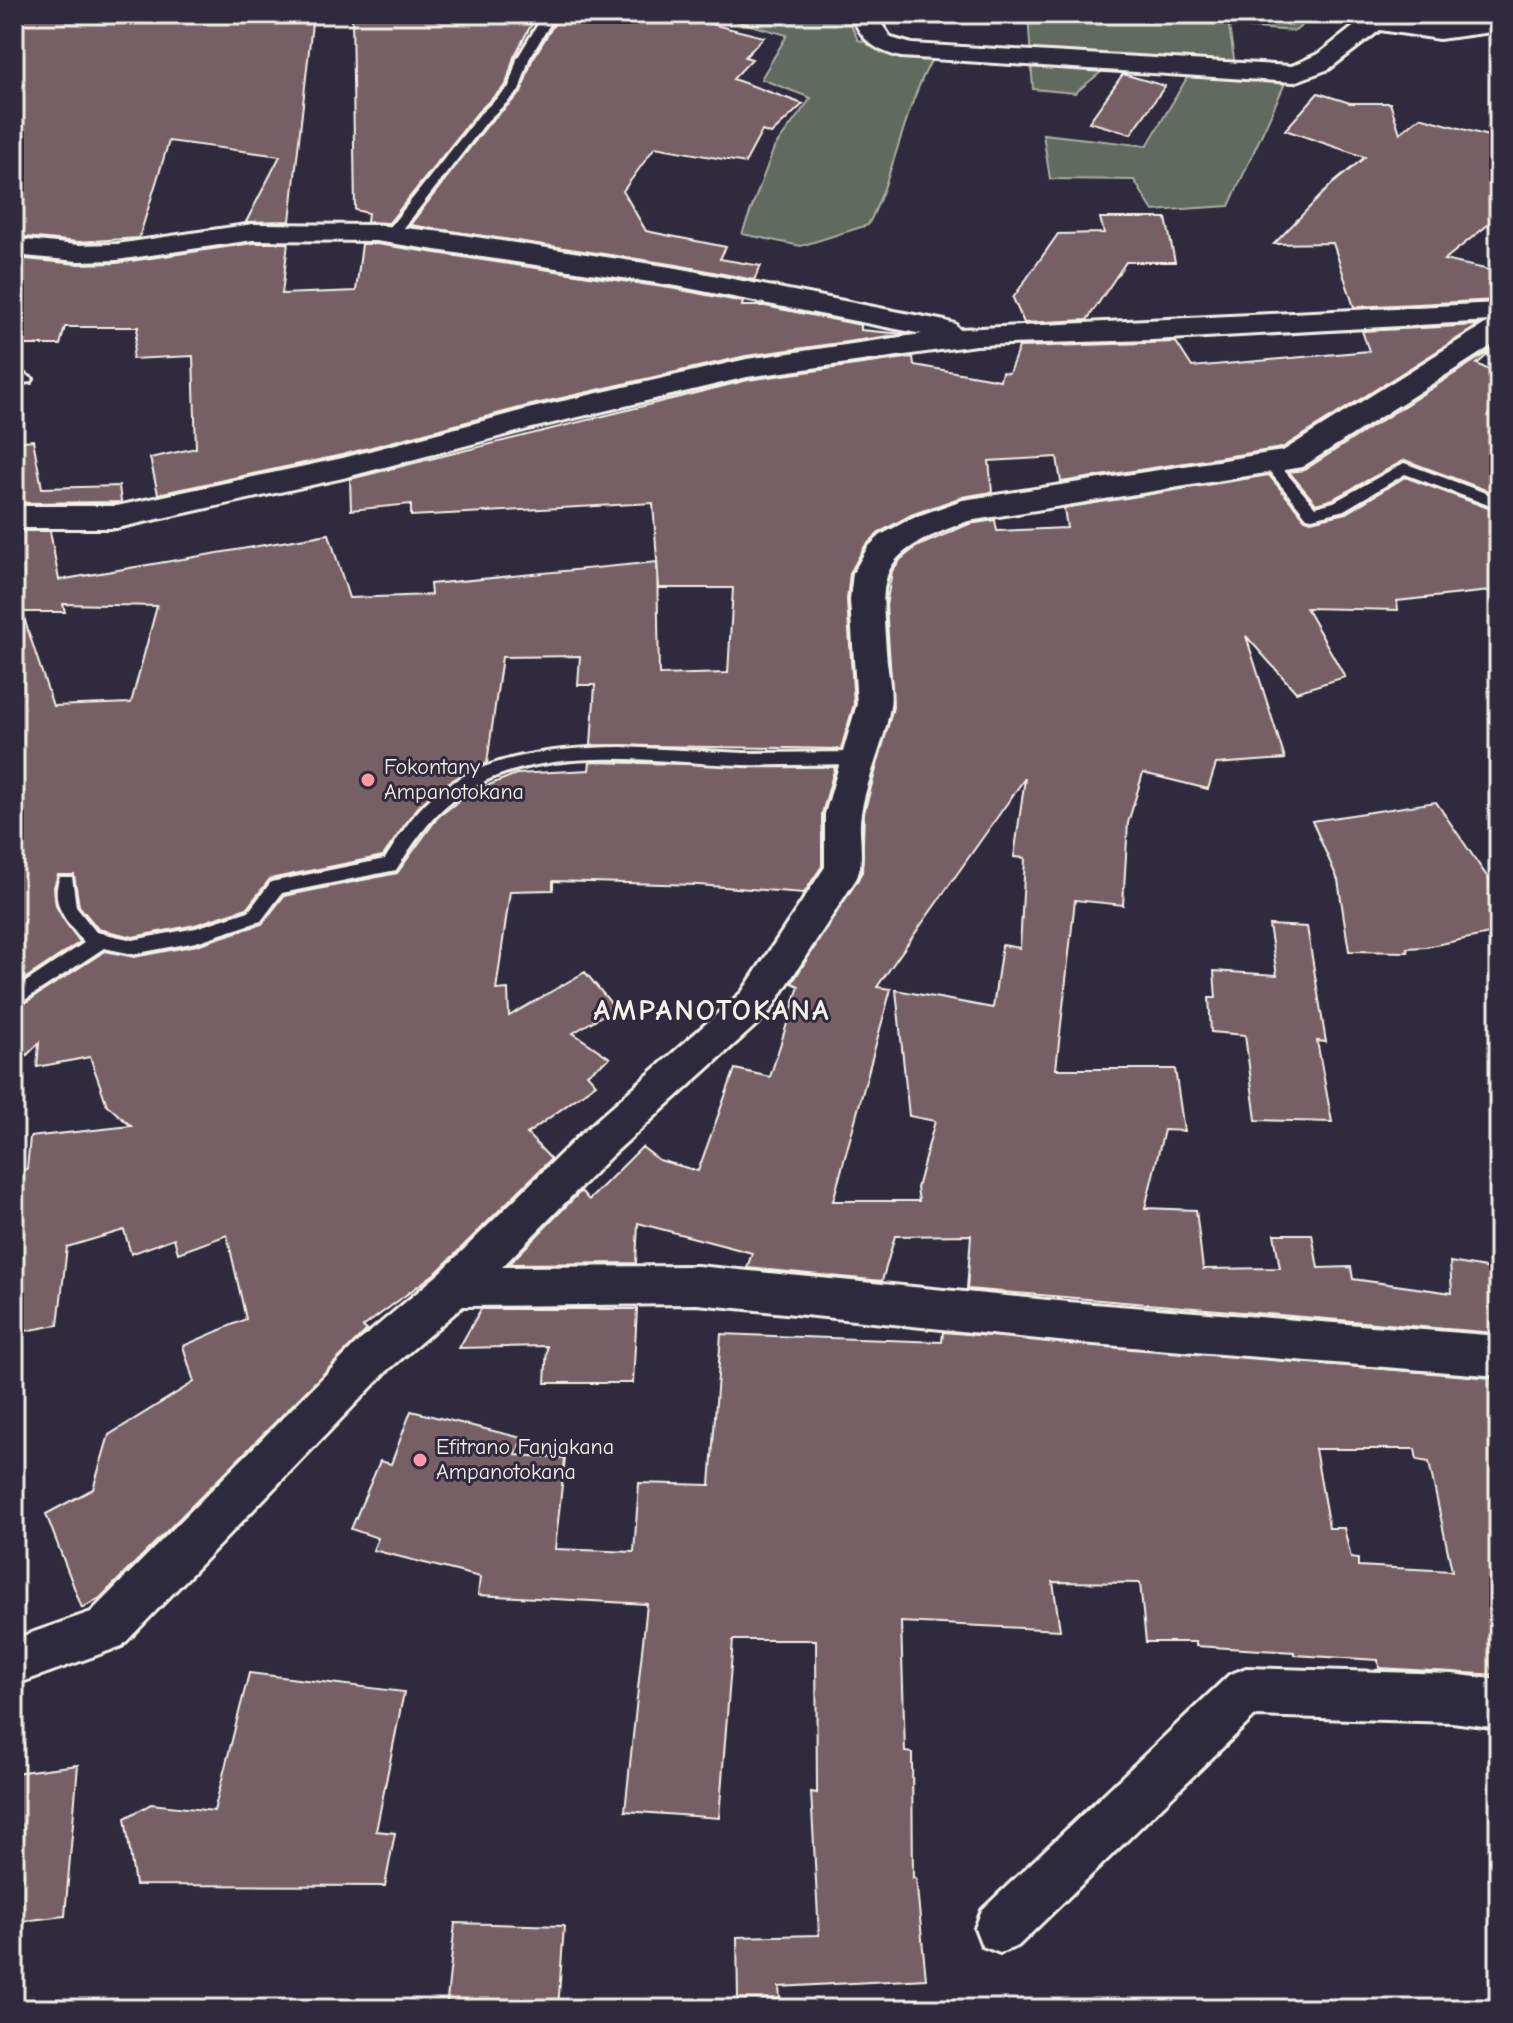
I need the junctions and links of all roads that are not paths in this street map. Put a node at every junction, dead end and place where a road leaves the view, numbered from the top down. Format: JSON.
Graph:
{"nodes":[{"id":1,"x":546,"y":14,"type":"edge"},
{"id":2,"x":863,"y":14,"type":"edge"},
{"id":3,"x":1499,"y":23,"type":"edge"},
{"id":4,"x":391,"y":235,"type":"junction"},
{"id":5,"x":14,"y":247,"type":"edge"},
{"id":6,"x":1499,"y":312,"type":"edge"},
{"id":7,"x":1499,"y":328,"type":"edge"},
{"id":8,"x":976,"y":336,"type":"junction"},
{"id":9,"x":1271,"y":464,"type":"junction"},
{"id":10,"x":1499,"y":504,"type":"edge"},
{"id":11,"x":14,"y":517,"type":"edge"},
{"id":12,"x":859,"y":758,"type":"junction"},
{"id":13,"x":66,"y":882,"type":"dead end"},
{"id":14,"x":102,"y":940,"type":"junction"},
{"id":15,"x":14,"y":1000,"type":"edge"},
{"id":16,"x":455,"y":1287,"type":"junction"},
{"id":17,"x":1499,"y":1356,"type":"edge"},
{"id":18,"x":14,"y":1662,"type":"edge"},
{"id":19,"x":1499,"y":1704,"type":"edge"},
{"id":20,"x":1000,"y":1928,"type":"dead end"}],
"edges":[{"from":1,"to":4,"type":"lane"},
{"from":2,"to":3,"type":"street"},
{"from":4,"to":5,"type":"street"},
{"from":4,"to":8,"type":"street"},
{"from":6,"to":8,"type":"street"},
{"from":7,"to":9,"type":"street"},
{"from":8,"to":11,"type":"street"},
{"from":9,"to":10,"type":"lane"},
{"from":9,"to":12,"type":"street"},
{"from":12,"to":14,"type":"lane"},
{"from":12,"to":16,"type":"street"},
{"from":13,"to":14,"type":"lane"},
{"from":14,"to":15,"type":"lane"},
{"from":16,"to":17,"type":"street"},
{"from":16,"to":18,"type":"street"},
{"from":19,"to":20,"type":"street"}]}
